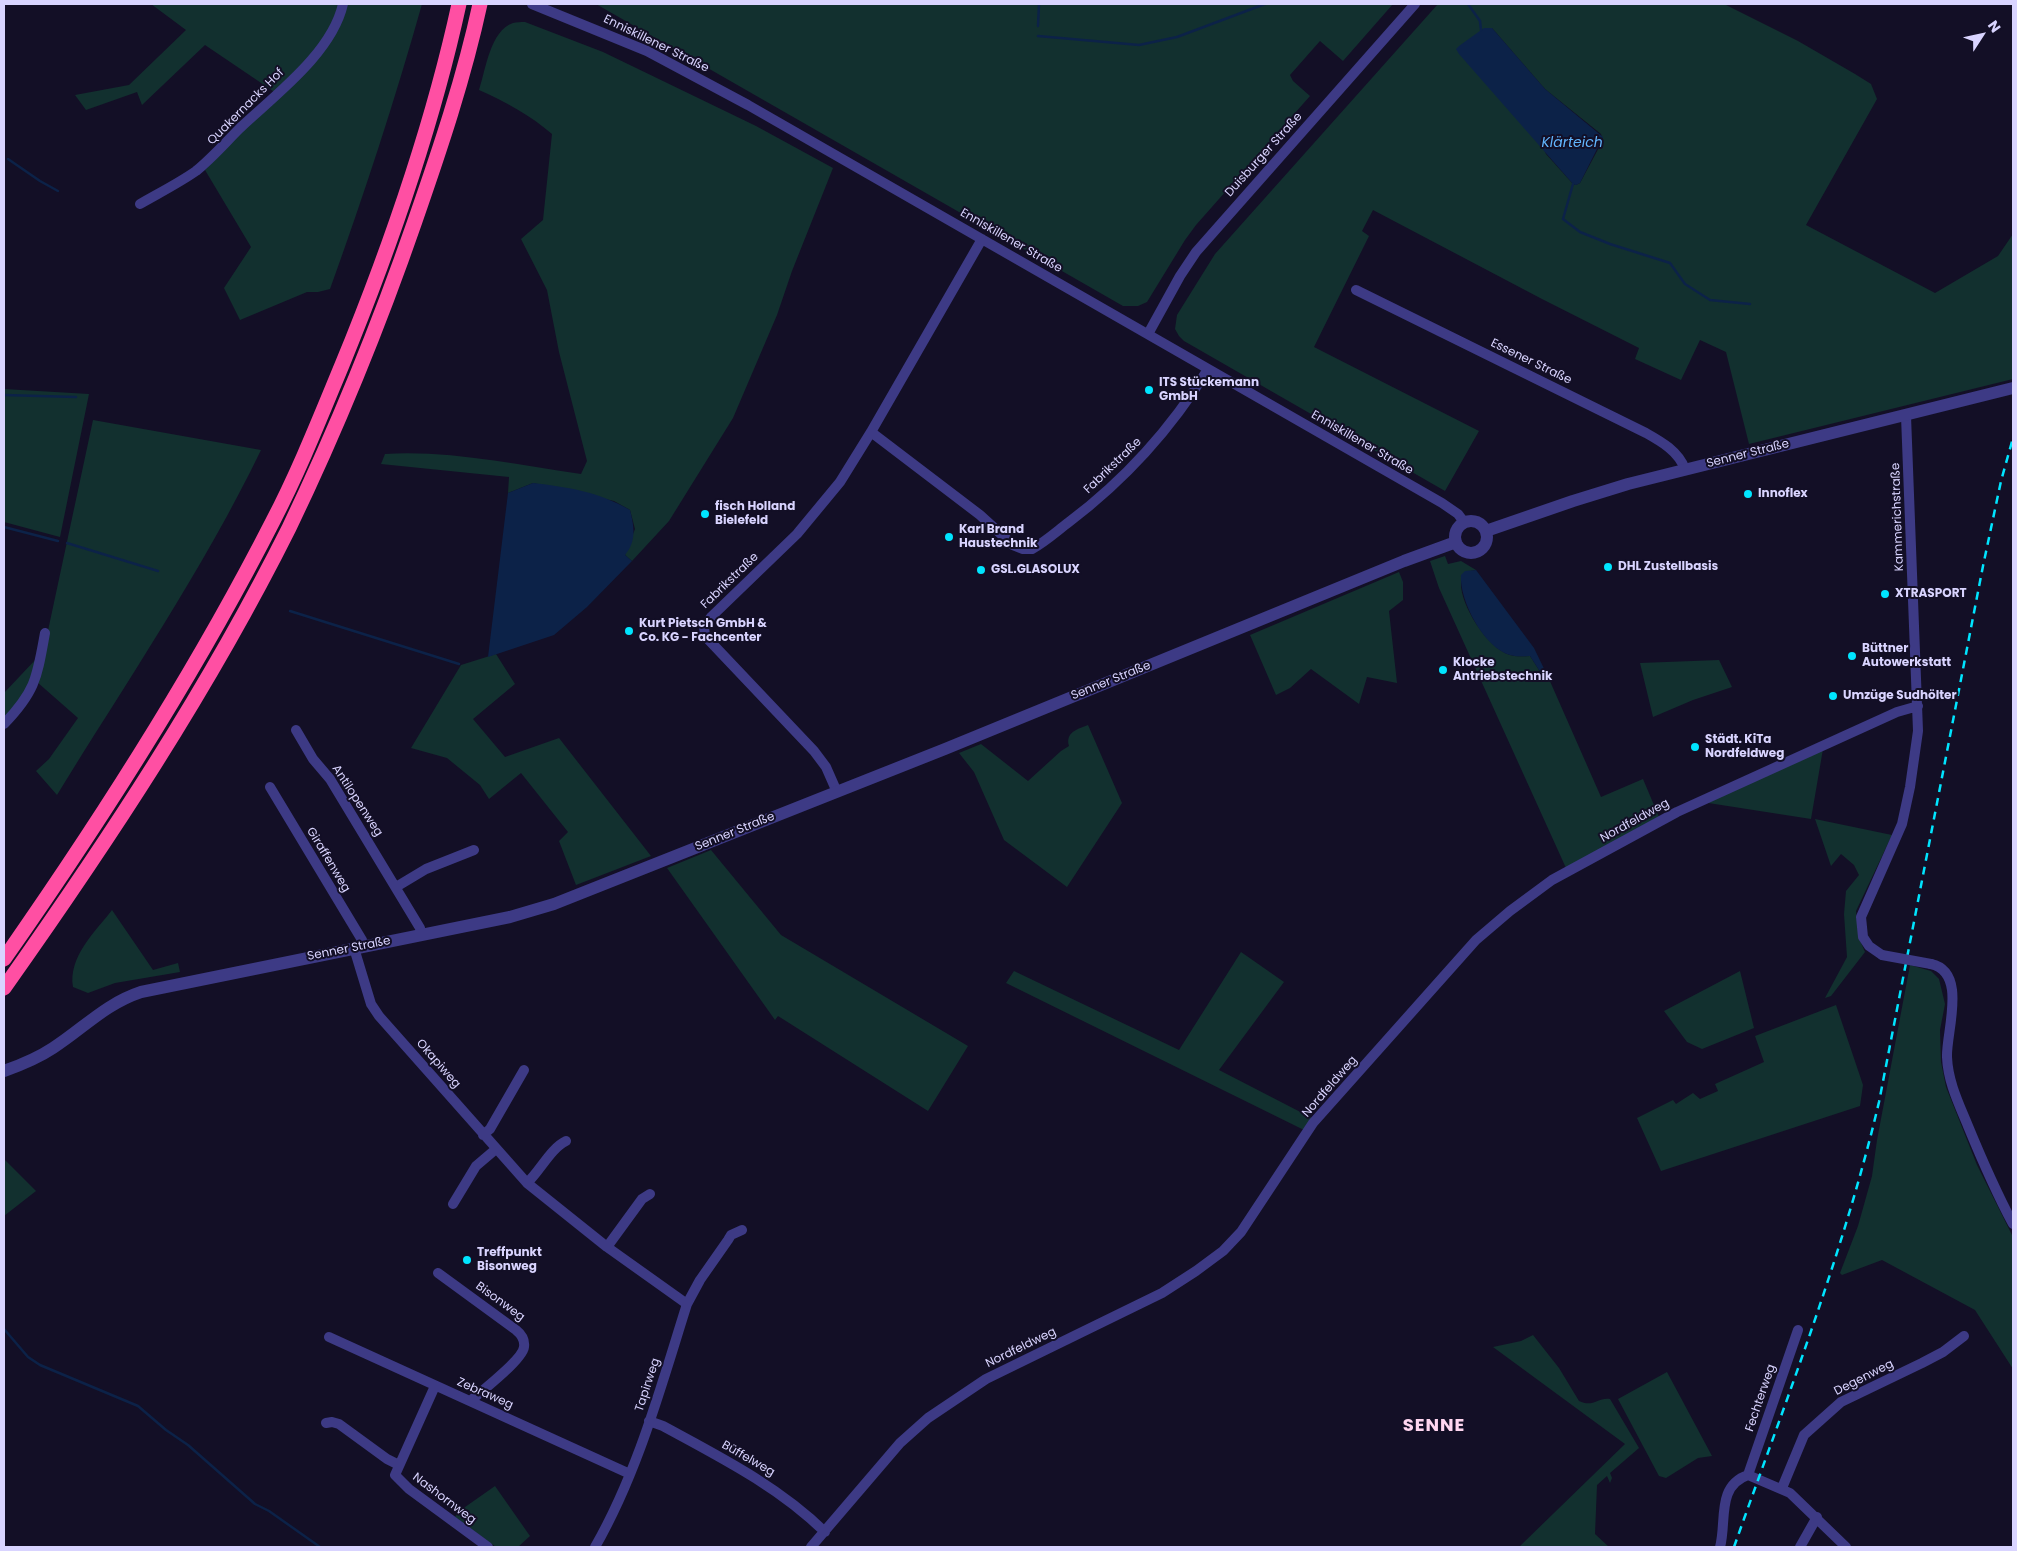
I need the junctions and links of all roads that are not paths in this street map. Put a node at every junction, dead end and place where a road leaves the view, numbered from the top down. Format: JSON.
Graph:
{"nodes":[{"id":1,"x":343,"y":4,"type":"edge"},
{"id":2,"x":459,"y":4,"type":"edge"},
{"id":3,"x":480,"y":4,"type":"edge"},
{"id":4,"x":532,"y":4,"type":"edge"},
{"id":5,"x":1415,"y":4,"type":"edge"},
{"id":6,"x":140,"y":204,"type":"dead end"},
{"id":7,"x":982,"y":239,"type":"junction"},
{"id":8,"x":1356,"y":290,"type":"dead end"},
{"id":9,"x":1148,"y":334,"type":"junction"},
{"id":10,"x":1208,"y":369,"type":"junction"},
{"id":11,"x":2013,"y":388,"type":"edge"},
{"id":12,"x":1906,"y":416,"type":"junction"},
{"id":13,"x":871,"y":432,"type":"junction"},
{"id":14,"x":1685,"y":469,"type":"junction"},
{"id":15,"x":1464,"y":522,"type":"junction"},
{"id":16,"x":1486,"y":531,"type":"junction"},
{"id":17,"x":1456,"y":542,"type":"junction"},
{"id":18,"x":45,"y":633,"type":"dead end"},
{"id":19,"x":1918,"y":706,"type":"junction"},
{"id":20,"x":4,"y":724,"type":"edge"},
{"id":21,"x":296,"y":730,"type":"dead end"},
{"id":22,"x":270,"y":787,"type":"dead end"},
{"id":23,"x":837,"y":792,"type":"junction"},
{"id":24,"x":474,"y":850,"type":"dead end"},
{"id":25,"x":396,"y":887,"type":"junction"},
{"id":26,"x":421,"y":935,"type":"junction"},
{"id":27,"x":359,"y":947,"type":"junction"},
{"id":28,"x":4,"y":959,"type":"edge"},
{"id":29,"x":4,"y":988,"type":"edge"},
{"id":30,"x":524,"y":1070,"type":"dead end"},
{"id":31,"x":4,"y":1071,"type":"edge"},
{"id":32,"x":483,"y":1135,"type":"junction"},
{"id":33,"x":566,"y":1140,"type":"dead end"},
{"id":34,"x":496,"y":1149,"type":"junction"},
{"id":35,"x":527,"y":1183,"type":"junction"},
{"id":36,"x":650,"y":1194,"type":"dead end"},
{"id":37,"x":453,"y":1204,"type":"dead end"},
{"id":38,"x":2013,"y":1224,"type":"edge"},
{"id":39,"x":742,"y":1230,"type":"dead end"},
{"id":40,"x":607,"y":1247,"type":"junction"},
{"id":41,"x":438,"y":1272,"type":"dead end"},
{"id":42,"x":687,"y":1304,"type":"junction"},
{"id":43,"x":1798,"y":1330,"type":"dead end"},
{"id":44,"x":1964,"y":1336,"type":"dead end"},
{"id":45,"x":330,"y":1337,"type":"dead end"},
{"id":46,"x":435,"y":1386,"type":"junction"},
{"id":47,"x":470,"y":1402,"type":"junction"},
{"id":48,"x":649,"y":1421,"type":"junction"},
{"id":49,"x":326,"y":1423,"type":"dead end"},
{"id":50,"x":399,"y":1465,"type":"junction"},
{"id":51,"x":630,"y":1474,"type":"junction"},
{"id":52,"x":1748,"y":1475,"type":"junction"},
{"id":53,"x":1782,"y":1488,"type":"junction"},
{"id":54,"x":1817,"y":1518,"type":"junction"},
{"id":55,"x":825,"y":1532,"type":"junction"},
{"id":56,"x":488,"y":1547,"type":"edge"},
{"id":57,"x":596,"y":1547,"type":"edge"},
{"id":58,"x":812,"y":1547,"type":"edge"},
{"id":59,"x":1720,"y":1547,"type":"edge"},
{"id":60,"x":1800,"y":1547,"type":"edge"},
{"id":61,"x":1846,"y":1547,"type":"edge"}],
"edges":[{"from":1,"to":6,"type":"street","name":"Quakernacks Hof"},
{"from":2,"to":28,"type":"highway"},
{"from":3,"to":29,"type":"highway"},
{"from":4,"to":7,"type":"street","name":"Enniskillener Straße"},
{"from":5,"to":9,"type":"street","name":"Duisburger Straße"},
{"from":7,"to":9,"type":"street","name":"Enniskillener Straße"},
{"from":7,"to":13,"type":"street","name":"Fabrikstraße"},
{"from":8,"to":14,"type":"street","name":"Essener Straße"},
{"from":9,"to":10,"type":"street","name":"Enniskillener Straße"},
{"from":10,"to":13,"type":"street","name":"Fabrikstraße"},
{"from":10,"to":15,"type":"street","name":"Enniskillener Straße"},
{"from":11,"to":12,"type":"street","name":"Senner Straße"},
{"from":12,"to":14,"type":"street","name":"Senner Straße"},
{"from":12,"to":19,"type":"street","name":"Kammerichstraße"},
{"from":13,"to":23,"type":"street","name":"Fabrikstraße"},
{"from":14,"to":16,"type":"street","name":"Senner Straße"},
{"from":15,"to":16,"type":"street"},
{"from":15,"to":17,"type":"street"},
{"from":16,"to":17,"type":"street"},
{"from":17,"to":23,"type":"street","name":"Senner Straße"},
{"from":18,"to":20,"type":"street"},
{"from":19,"to":38,"type":"street","name":"Kammerichstraße","bridge":true},
{"from":19,"to":55,"type":"street","name":"Nordfeldweg"},
{"from":21,"to":25,"type":"street","name":"Antilopenweg"},
{"from":22,"to":27,"type":"street","name":"Giraffenweg"},
{"from":23,"to":26,"type":"street","name":"Senner Straße"},
{"from":24,"to":25,"type":"street"},
{"from":25,"to":26,"type":"street","name":"Antilopenweg"},
{"from":26,"to":27,"type":"street","name":"Senner Straße"},
{"from":27,"to":31,"type":"street","name":"Senner Straße"},
{"from":27,"to":32,"type":"street","name":"Okapiweg"},
{"from":30,"to":32,"type":"street"},
{"from":32,"to":34,"type":"street","name":"Okapiweg"},
{"from":33,"to":35,"type":"street"},
{"from":34,"to":35,"type":"street","name":"Okapiweg"},
{"from":34,"to":37,"type":"street"},
{"from":35,"to":40,"type":"street","name":"Okapiweg"},
{"from":36,"to":40,"type":"street"},
{"from":39,"to":42,"type":"street"},
{"from":40,"to":42,"type":"street","name":"Okapiweg"},
{"from":41,"to":47,"type":"street","name":"Bisonweg"},
{"from":42,"to":48,"type":"street","name":"Tapirweg"},
{"from":43,"to":52,"type":"street","name":"Fechterweg"},
{"from":44,"to":53,"type":"street","name":"Degenweg"},
{"from":45,"to":46,"type":"street","name":"Zebraweg"},
{"from":46,"to":47,"type":"street","name":"Zebraweg"},
{"from":46,"to":50,"type":"street","name":"Nashornweg"},
{"from":47,"to":51,"type":"street","name":"Zebraweg"},
{"from":48,"to":51,"type":"street","name":"Tapirweg"},
{"from":48,"to":55,"type":"street","name":"Büffelweg"},
{"from":49,"to":50,"type":"street","name":"Nashornweg"},
{"from":50,"to":56,"type":"street","name":"Nashornweg"},
{"from":51,"to":57,"type":"street"},
{"from":52,"to":53,"type":"street"},
{"from":52,"to":59,"type":"street"},
{"from":53,"to":54,"type":"street"},
{"from":54,"to":60,"type":"street"},
{"from":54,"to":61,"type":"street"},
{"from":55,"to":58,"type":"street","name":"Nordfeldweg"}]}
